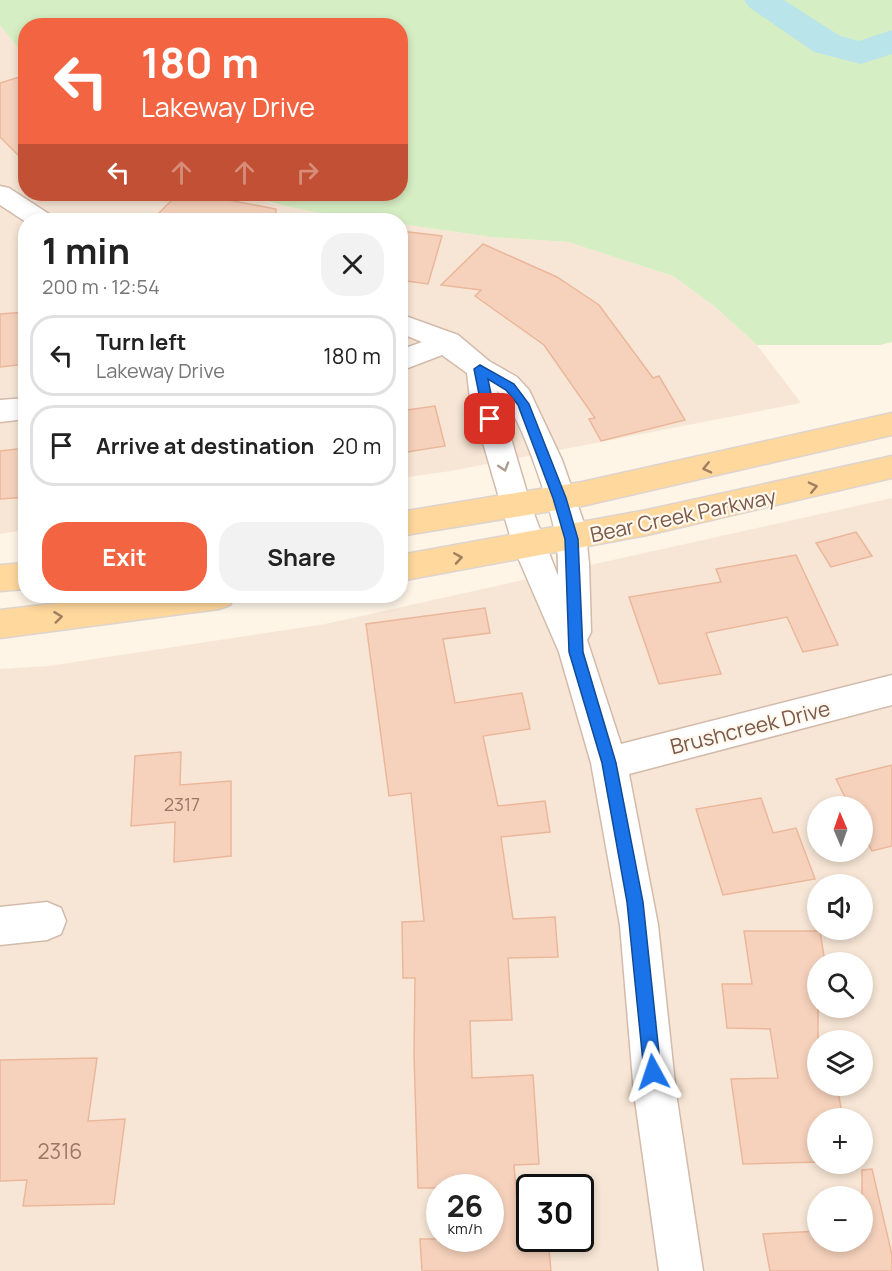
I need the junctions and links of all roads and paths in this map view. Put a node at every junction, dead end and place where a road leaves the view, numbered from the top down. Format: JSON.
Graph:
{"nodes":[{"id":1,"x":0,"y":194,"type":"edge"},
{"id":2,"x":29,"y":213,"type":"edge"},
{"id":3,"x":408,"y":325,"type":"edge"},
{"id":4,"x":448,"y":342,"type":"junction"},
{"id":5,"x":408,"y":358,"type":"edge"},
{"id":6,"x":480,"y":369,"type":"junction"},
{"id":7,"x":18,"y":409,"type":"edge"},
{"id":8,"x":0,"y":411,"type":"edge"},
{"id":9,"x":892,"y":424,"type":"edge"},
{"id":10,"x":892,"y":467,"type":"edge"},
{"id":11,"x":560,"y":498,"type":"junction"},
{"id":12,"x":516,"y":506,"type":"junction"},
{"id":13,"x":408,"y":523,"type":"edge"},
{"id":14,"x":572,"y":539,"type":"junction"},
{"id":15,"x":529,"y":546,"type":"junction"},
{"id":16,"x":408,"y":567,"type":"edge"},
{"id":17,"x":18,"y":577,"type":"edge"},
{"id":18,"x":0,"y":578,"type":"edge"},
{"id":19,"x":164,"y":603,"type":"edge"},
{"id":20,"x":0,"y":624,"type":"edge"},
{"id":21,"x":576,"y":652,"type":"junction"},
{"id":22,"x":892,"y":690,"type":"edge"},
{"id":23,"x":609,"y":763,"type":"junction"},
{"id":24,"x":47,"y":921,"type":"dead end"},
{"id":25,"x":0,"y":926,"type":"edge"},
{"id":26,"x":681,"y":1271,"type":"edge"}],
"edges":[{"from":1,"to":2,"type":"street"},
{"from":3,"to":4,"type":"street"},
{"from":4,"to":5,"type":"street"},
{"from":4,"to":6,"type":"street"},
{"from":6,"to":11,"type":"street"},
{"from":6,"to":12,"type":"street","one_way":true},
{"from":7,"to":8,"type":"street"},
{"from":9,"to":11,"type":"main road","name":"Bear Creek Parkway","one_way":true},
{"from":14,"to":10,"type":"main road","name":"Bear Creek Parkway","one_way":true},
{"from":11,"to":12,"type":"main road","name":"Bear Creek Parkway"},
{"from":11,"to":14,"type":"street"},
{"from":12,"to":13,"type":"main road","name":"Bear Creek Parkway"},
{"from":12,"to":15,"type":"street"},
{"from":14,"to":15,"type":"main road","name":"Bear Creek Parkway"},
{"from":14,"to":21,"type":"street"},
{"from":16,"to":15,"type":"main road","name":"Bear Creek Parkway","one_way":true},
{"from":15,"to":21,"type":"street"},
{"from":17,"to":18,"type":"main road"},
{"from":20,"to":19,"type":"main road","one_way":true},
{"from":21,"to":23,"type":"street"},
{"from":22,"to":23,"type":"street","name":"Brushcreek Drive"},
{"from":23,"to":26,"type":"street"},
{"from":24,"to":25,"type":"street"}]}
